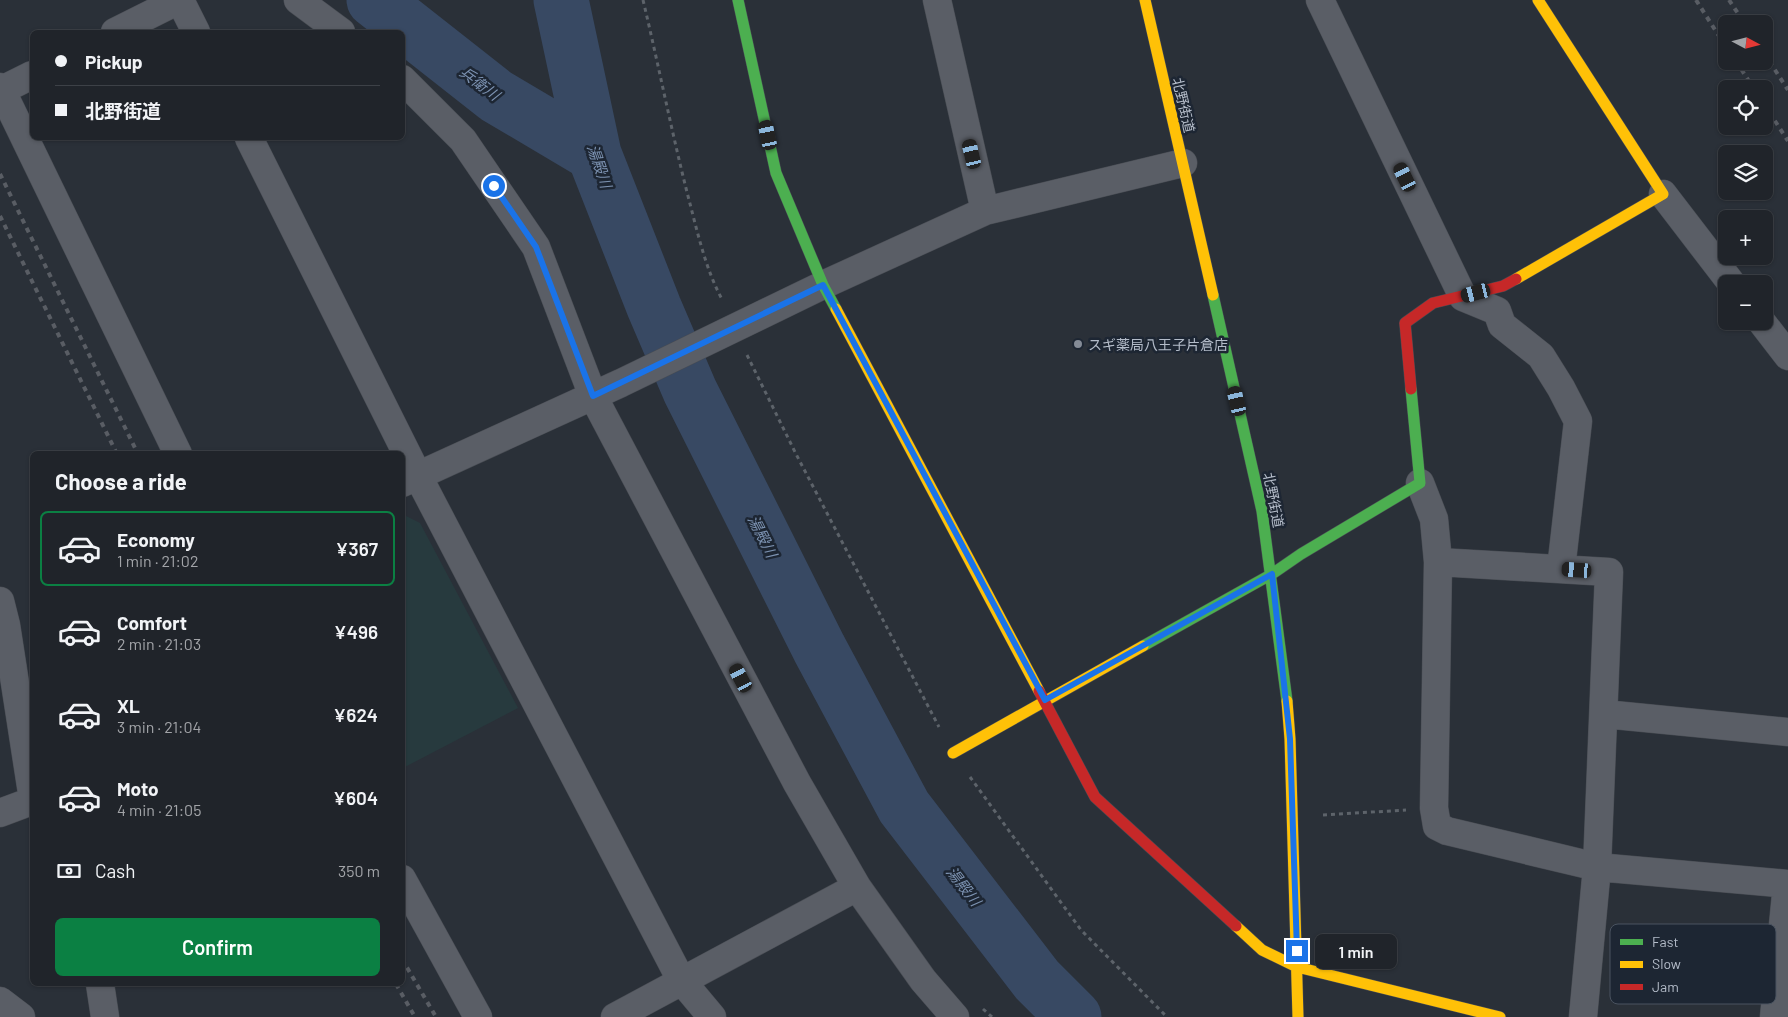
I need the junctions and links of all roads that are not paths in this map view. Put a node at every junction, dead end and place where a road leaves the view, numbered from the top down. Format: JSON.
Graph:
{"nodes":[{"id":1,"x":180,"y":0,"type":"edge"},
{"id":2,"x":298,"y":0,"type":"edge"},
{"id":3,"x":738,"y":0,"type":"edge"},
{"id":4,"x":937,"y":0,"type":"edge"},
{"id":5,"x":1145,"y":0,"type":"edge"},
{"id":6,"x":1320,"y":0,"type":"edge"},
{"id":7,"x":1538,"y":0,"type":"edge"},
{"id":8,"x":119,"y":30,"type":"edge"},
{"id":9,"x":195,"y":30,"type":"edge"},
{"id":10,"x":338,"y":30,"type":"edge"},
{"id":11,"x":30,"y":76,"type":"edge"},
{"id":12,"x":405,"y":82,"type":"edge"},
{"id":13,"x":1,"y":89,"type":"edge"},
{"id":14,"x":250,"y":140,"type":"edge"},
{"id":15,"x":1183,"y":163,"type":"junction"},
{"id":16,"x":1663,"y":194,"type":"junction"},
{"id":17,"x":985,"y":211,"type":"junction"},
{"id":18,"x":1725,"y":275,"type":"edge"},
{"id":19,"x":823,"y":285,"type":"junction"},
{"id":20,"x":1462,"y":296,"type":"junction"},
{"id":21,"x":1768,"y":330,"type":"edge"},
{"id":22,"x":1788,"y":356,"type":"edge"},
{"id":23,"x":593,"y":396,"type":"junction"},
{"id":24,"x":177,"y":451,"type":"edge"},
{"id":25,"x":396,"y":451,"type":"edge"},
{"id":26,"x":410,"y":480,"type":"edge"},
{"id":27,"x":1420,"y":483,"type":"junction"},
{"id":28,"x":1438,"y":562,"type":"junction"},
{"id":29,"x":1561,"y":569,"type":"junction"},
{"id":30,"x":1272,"y":574,"type":"junction"},
{"id":31,"x":0,"y":601,"type":"edge"},
{"id":32,"x":1045,"y":700,"type":"junction"},
{"id":33,"x":1604,"y":714,"type":"junction"},
{"id":34,"x":1788,"y":732,"type":"edge"},
{"id":35,"x":953,"y":753,"type":"road end"},
{"id":36,"x":30,"y":780,"type":"edge"},
{"id":37,"x":30,"y":802,"type":"edge"},
{"id":38,"x":0,"y":813,"type":"edge"},
{"id":39,"x":1597,"y":867,"type":"junction"},
{"id":40,"x":405,"y":884,"type":"edge"},
{"id":41,"x":1788,"y":884,"type":"edge"},
{"id":42,"x":856,"y":887,"type":"junction"},
{"id":43,"x":1297,"y":967,"type":"junction"},
{"id":44,"x":681,"y":980,"type":"junction"},
{"id":45,"x":100,"y":986,"type":"edge"},
{"id":46,"x":1776,"y":998,"type":"edge"},
{"id":47,"x":0,"y":1001,"type":"edge"},
{"id":48,"x":1775,"y":1004,"type":"edge"},
{"id":49,"x":21,"y":1017,"type":"edge"},
{"id":50,"x":105,"y":1017,"type":"edge"},
{"id":51,"x":478,"y":1017,"type":"edge"},
{"id":52,"x":615,"y":1017,"type":"edge"},
{"id":53,"x":712,"y":1017,"type":"edge"},
{"id":54,"x":955,"y":1017,"type":"edge"},
{"id":55,"x":1298,"y":1017,"type":"edge"},
{"id":56,"x":1500,"y":1017,"type":"edge"},
{"id":57,"x":1583,"y":1017,"type":"edge"},
{"id":58,"x":1774,"y":1017,"type":"edge"}],
"edges":[{"from":1,"to":8,"type":"street"},
{"from":1,"to":9,"type":"street"},
{"from":2,"to":10,"type":"street"},
{"from":3,"to":19,"type":"street"},
{"from":4,"to":17,"type":"street"},
{"from":5,"to":15,"type":"street","name":"北野街道"},
{"from":6,"to":20,"type":"street"},
{"from":7,"to":16,"type":"street"},
{"from":11,"to":13,"type":"street"},
{"from":12,"to":23,"type":"street"},
{"from":13,"to":24,"type":"street"},
{"from":14,"to":25,"type":"street"},
{"from":15,"to":17,"type":"street"},
{"from":15,"to":30,"type":"street","name":"北野街道"},
{"from":16,"to":18,"type":"street"},
{"from":16,"to":20,"type":"street"},
{"from":17,"to":19,"type":"street"},
{"from":19,"to":23,"type":"street"},
{"from":19,"to":32,"type":"street"},
{"from":20,"to":27,"type":"street"},
{"from":20,"to":29,"type":"street"},
{"from":21,"to":22,"type":"street"},
{"from":23,"to":26,"type":"street"},
{"from":23,"to":42,"type":"street"},
{"from":26,"to":44,"type":"street"},
{"from":27,"to":28,"type":"street"},
{"from":27,"to":30,"type":"street"},
{"from":28,"to":29,"type":"street"},
{"from":28,"to":39,"type":"street"},
{"from":29,"to":33,"type":"street"},
{"from":30,"to":32,"type":"street"},
{"from":30,"to":43,"type":"street","name":"北野街道"},
{"from":31,"to":36,"type":"street"},
{"from":32,"to":35,"type":"street"},
{"from":32,"to":43,"type":"street"},
{"from":33,"to":34,"type":"street"},
{"from":33,"to":39,"type":"street"},
{"from":37,"to":38,"type":"street"},
{"from":39,"to":41,"type":"street"},
{"from":39,"to":57,"type":"street"},
{"from":40,"to":51,"type":"street"},
{"from":41,"to":46,"type":"street"},
{"from":42,"to":44,"type":"street"},
{"from":42,"to":54,"type":"street"},
{"from":43,"to":55,"type":"street","name":"北野街道"},
{"from":43,"to":56,"type":"street"},
{"from":44,"to":52,"type":"street"},
{"from":44,"to":53,"type":"street"},
{"from":45,"to":50,"type":"street"},
{"from":47,"to":49,"type":"street"},
{"from":48,"to":58,"type":"street"}]}
